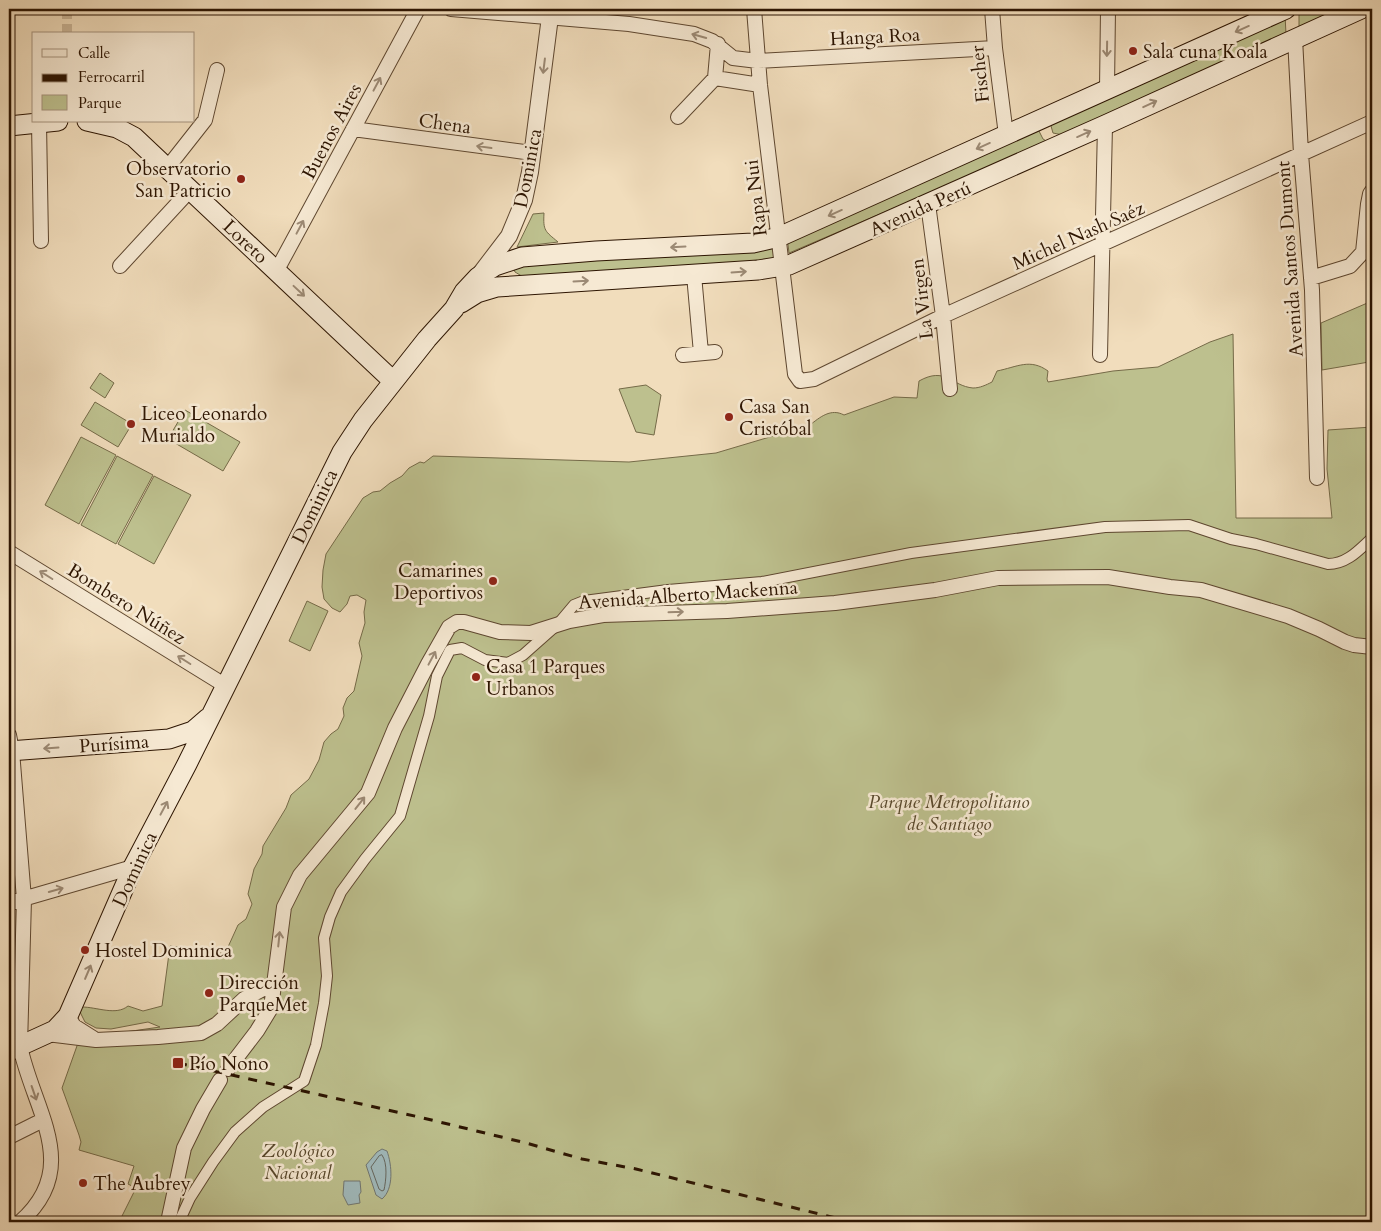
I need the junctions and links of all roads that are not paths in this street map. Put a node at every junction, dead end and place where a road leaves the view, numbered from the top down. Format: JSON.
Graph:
{"nodes":[{"id":1,"x":418,"y":9,"type":"edge"},
{"id":2,"x":451,"y":9,"type":"edge"},
{"id":3,"x":754,"y":9,"type":"edge"},
{"id":4,"x":992,"y":9,"type":"edge"},
{"id":5,"x":1108,"y":9,"type":"edge"},
{"id":6,"x":1286,"y":9,"type":"edge"},
{"id":7,"x":1293,"y":9,"type":"edge"},
{"id":8,"x":1361,"y":9,"type":"edge"},
{"id":9,"x":550,"y":13,"type":"edge"},
{"id":10,"x":1295,"y":38,"type":"junction"},
{"id":11,"x":718,"y":44,"type":"junction"},
{"id":12,"x":995,"y":48,"type":"junction"},
{"id":13,"x":758,"y":61,"type":"junction"},
{"id":14,"x":217,"y":70,"type":"dead end"},
{"id":15,"x":715,"y":78,"type":"junction"},
{"id":16,"x":760,"y":85,"type":"junction"},
{"id":17,"x":1107,"y":89,"type":"junction"},
{"id":18,"x":1049,"y":115,"type":"junction"},
{"id":19,"x":678,"y":117,"type":"dead end"},
{"id":20,"x":48,"y":122,"type":"edge"},
{"id":21,"x":93,"y":122,"type":"edge"},
{"id":22,"x":1372,"y":122,"type":"edge"},
{"id":23,"x":39,"y":123,"type":"junction"},
{"id":24,"x":1105,"y":125,"type":"junction"},
{"id":25,"x":9,"y":126,"type":"edge"},
{"id":26,"x":353,"y":129,"type":"junction"},
{"id":27,"x":1006,"y":135,"type":"junction"},
{"id":28,"x":1062,"y":144,"type":"junction"},
{"id":29,"x":532,"y":153,"type":"junction"},
{"id":30,"x":1301,"y":154,"type":"junction"},
{"id":31,"x":168,"y":167,"type":"junction"},
{"id":32,"x":191,"y":189,"type":"junction"},
{"id":33,"x":1372,"y":191,"type":"edge"},
{"id":34,"x":928,"y":204,"type":"junction"},
{"id":35,"x":779,"y":237,"type":"junction"},
{"id":36,"x":41,"y":241,"type":"dead end"},
{"id":37,"x":1102,"y":244,"type":"junction"},
{"id":38,"x":505,"y":253,"type":"junction"},
{"id":39,"x":120,"y":266,"type":"dead end"},
{"id":40,"x":782,"y":266,"type":"junction"},
{"id":41,"x":276,"y":270,"type":"junction"},
{"id":42,"x":694,"y":275,"type":"junction"},
{"id":43,"x":478,"y":277,"type":"joint"},
{"id":44,"x":1311,"y":278,"type":"junction"},
{"id":45,"x":532,"y":286,"type":"junction"},
{"id":46,"x":454,"y":309,"type":"junction"},
{"id":47,"x":943,"y":316,"type":"junction"},
{"id":48,"x":715,"y":352,"type":"dead end"},
{"id":49,"x":701,"y":353,"type":"junction"},
{"id":50,"x":683,"y":355,"type":"dead end"},
{"id":51,"x":1100,"y":355,"type":"dead end"},
{"id":52,"x":393,"y":381,"type":"junction"},
{"id":53,"x":800,"y":381,"type":"joint"},
{"id":54,"x":950,"y":389,"type":"dead end"},
{"id":55,"x":1317,"y":478,"type":"dead end"},
{"id":56,"x":1372,"y":538,"type":"edge"},
{"id":57,"x":9,"y":552,"type":"edge"},
{"id":58,"x":558,"y":624,"type":"junction"},
{"id":59,"x":1372,"y":646,"type":"edge"},
{"id":60,"x":226,"y":686,"type":"junction"},
{"id":61,"x":212,"y":715,"type":"junction"},
{"id":62,"x":169,"y":739,"type":"junction"},
{"id":63,"x":10,"y":746,"type":"edge"},
{"id":64,"x":187,"y":764,"type":"junction"},
{"id":65,"x":133,"y":867,"type":"junction"},
{"id":66,"x":24,"y":899,"type":"junction"},
{"id":67,"x":9,"y":903,"type":"edge"},
{"id":68,"x":274,"y":988,"type":"junction"},
{"id":69,"x":68,"y":1016,"type":"junction"},
{"id":70,"x":47,"y":1034,"type":"junction"},
{"id":71,"x":96,"y":1040,"type":"junction"},
{"id":72,"x":14,"y":1049,"type":"edge"},
{"id":73,"x":43,"y":1120,"type":"junction"},
{"id":74,"x":9,"y":1137,"type":"edge"},
{"id":75,"x":20,"y":1222,"type":"edge"},
{"id":76,"x":168,"y":1222,"type":"edge"},
{"id":77,"x":179,"y":1222,"type":"edge"}],
"edges":[{"from":26,"to":1,"type":"street","name":"Buenos Aires","one_way":true},
{"from":2,"to":9,"type":"street","name":"Hanga Roa"},
{"from":3,"to":13,"type":"street","name":"Rapa Nui"},
{"from":4,"to":12,"type":"street","name":"Fischer"},
{"from":5,"to":17,"type":"street","one_way":true},
{"from":6,"to":17,"type":"main road","name":"Avenida Perú","one_way":true},
{"from":7,"to":10,"type":"main road"},
{"from":8,"to":10,"type":"main road","name":"Avenida Perú"},
{"from":11,"to":9,"type":"street","name":"Hanga Roa","one_way":true},
{"from":9,"to":29,"type":"street","name":"Dominica","one_way":true},
{"from":24,"to":10,"type":"main road","name":"Avenida Perú","one_way":true},
{"from":10,"to":30,"type":"street","name":"Avenida Santos Dumont"},
{"from":11,"to":13,"type":"street","name":"Hanga Roa"},
{"from":11,"to":15,"type":"street"},
{"from":12,"to":13,"type":"street","name":"Hanga Roa"},
{"from":12,"to":27,"type":"street","name":"Fischer"},
{"from":13,"to":16,"type":"street","name":"Rapa Nui"},
{"from":14,"to":31,"type":"street"},
{"from":15,"to":16,"type":"street"},
{"from":15,"to":19,"type":"street"},
{"from":16,"to":35,"type":"street","name":"Rapa Nui"},
{"from":17,"to":18,"type":"main road","name":"Avenida Perú"},
{"from":18,"to":27,"type":"main road","name":"Avenida Perú"},
{"from":18,"to":28,"type":"main road"},
{"from":20,"to":23,"type":"main road"},
{"from":21,"to":31,"type":"main road","name":"Loreto"},
{"from":22,"to":30,"type":"street","name":"Michel Nash Saéz"},
{"from":23,"to":25,"type":"main road"},
{"from":23,"to":36,"type":"street"},
{"from":28,"to":24,"type":"main road","name":"Avenida Perú","one_way":true},
{"from":24,"to":37,"type":"street"},
{"from":29,"to":26,"type":"street","name":"Chena","one_way":true},
{"from":41,"to":26,"type":"street","name":"Buenos Aires","one_way":true},
{"from":27,"to":35,"type":"main road","name":"Avenida Perú","one_way":true},
{"from":28,"to":34,"type":"main road","name":"Avenida Perú"},
{"from":29,"to":38,"type":"street","name":"Dominica"},
{"from":30,"to":37,"type":"street","name":"Michel Nash Saéz"},
{"from":30,"to":44,"type":"street","name":"Avenida Santos Dumont"},
{"from":31,"to":32,"type":"main road","name":"Loreto"},
{"from":32,"to":39,"type":"street"},
{"from":32,"to":41,"type":"main road","name":"Loreto"},
{"from":33,"to":44,"type":"street"},
{"from":34,"to":40,"type":"main road","name":"Avenida Perú"},
{"from":34,"to":47,"type":"street","name":"La Virgen"},
{"from":35,"to":38,"type":"main road","name":"Avenida Perú","one_way":true},
{"from":35,"to":40,"type":"street","name":"Rapa Nui"},
{"from":37,"to":47,"type":"street","name":"Michel Nash Saéz"},
{"from":37,"to":51,"type":"street"},
{"from":38,"to":43,"type":"main road","name":"Avenida Perú"},
{"from":38,"to":45,"type":"main road"},
{"from":42,"to":40,"type":"main road","name":"Avenida Perú","one_way":true},
{"from":40,"to":53,"type":"street","name":"Rapa Nui"},
{"from":41,"to":52,"type":"main road","name":"Loreto","one_way":true},
{"from":45,"to":42,"type":"main road","name":"Avenida Perú","one_way":true},
{"from":42,"to":49,"type":"street"},
{"from":43,"to":46,"type":"main road","name":"Dominica"},
{"from":44,"to":55,"type":"street","name":"Avenida Santos Dumont"},
{"from":45,"to":46,"type":"main road","name":"Avenida Perú"},
{"from":46,"to":52,"type":"main road","name":"Dominica"},
{"from":47,"to":53,"type":"street","name":"Michel Nash Saéz"},
{"from":47,"to":54,"type":"street","name":"La Virgen"},
{"from":48,"to":49,"type":"street"},
{"from":49,"to":50,"type":"street"},
{"from":52,"to":60,"type":"main road","name":"Dominica"},
{"from":56,"to":58,"type":"street"},
{"from":60,"to":57,"type":"street","name":"Bombero Núñez","one_way":true},
{"from":58,"to":59,"type":"street","name":"Avenida Alberto Mackenna","one_way":true},
{"from":68,"to":58,"type":"street","name":"Avenida Alberto Mackenna","one_way":true},
{"from":58,"to":77,"type":"street"},
{"from":60,"to":61,"type":"main road","name":"Dominica"},
{"from":61,"to":62,"type":"main road","name":"Purísima"},
{"from":61,"to":64,"type":"main road","name":"Dominica"},
{"from":62,"to":63,"type":"main road","name":"Purísima","one_way":true},
{"from":62,"to":64,"type":"main road"},
{"from":63,"to":66,"type":"street"},
{"from":65,"to":64,"type":"main road","name":"Dominica","one_way":true},
{"from":66,"to":65,"type":"street","one_way":true},
{"from":69,"to":65,"type":"main road","name":"Dominica","one_way":true},
{"from":66,"to":67,"type":"street"},
{"from":66,"to":72,"type":"street"},
{"from":68,"to":71,"type":"street"},
{"from":68,"to":76,"type":"street","name":"Avenida Alberto Mackenna"},
{"from":69,"to":70,"type":"main road"},
{"from":69,"to":71,"type":"street"},
{"from":70,"to":71,"type":"street"},
{"from":70,"to":72,"type":"main road"},
{"from":72,"to":73,"type":"street","one_way":true},
{"from":73,"to":74,"type":"street"},
{"from":73,"to":75,"type":"street"}]}
